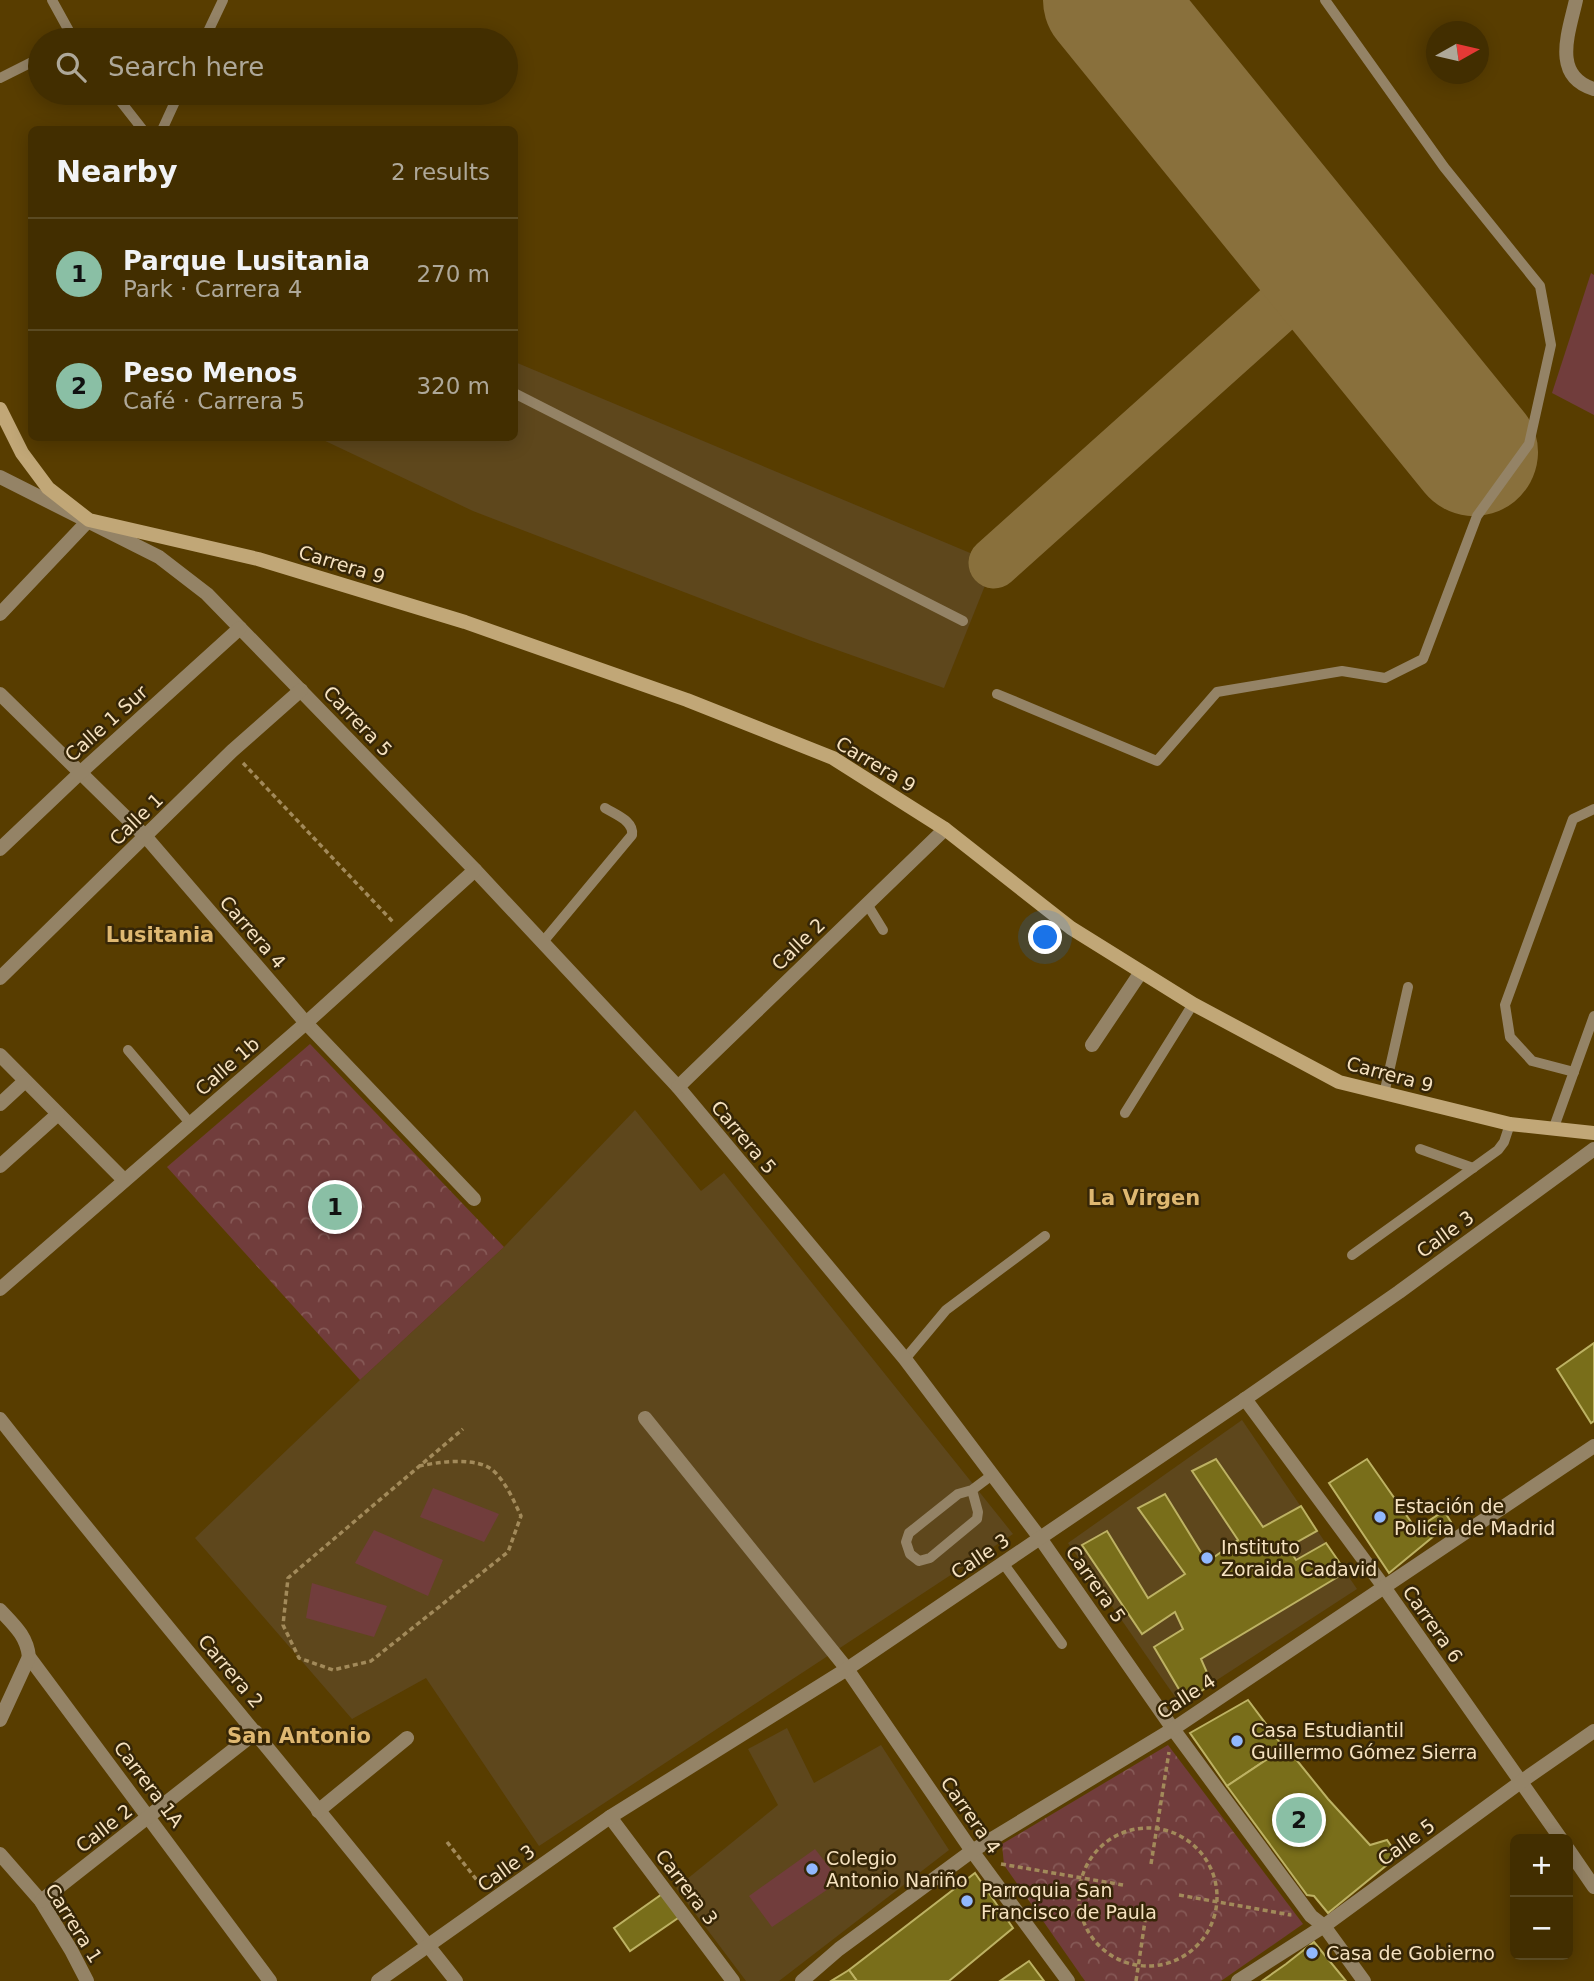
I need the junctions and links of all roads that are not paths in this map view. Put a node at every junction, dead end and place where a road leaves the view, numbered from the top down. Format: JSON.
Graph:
{"nodes":[{"id":1,"x":51,"y":0,"type":"edge"},
{"id":2,"x":223,"y":0,"type":"edge"},
{"id":3,"x":1325,"y":0,"type":"edge"},
{"id":4,"x":1576,"y":0,"type":"edge"},
{"id":5,"x":65,"y":28,"type":"edge"},
{"id":6,"x":210,"y":28,"type":"edge"},
{"id":7,"x":28,"y":64,"type":"edge"},
{"id":8,"x":0,"y":78,"type":"edge"},
{"id":9,"x":1594,"y":89,"type":"edge"},
{"id":10,"x":123,"y":105,"type":"edge"},
{"id":11,"x":173,"y":105,"type":"edge"},
{"id":12,"x":140,"y":126,"type":"edge"},
{"id":13,"x":164,"y":126,"type":"edge"},
{"id":14,"x":518,"y":395,"type":"edge"},
{"id":15,"x":0,"y":409,"type":"edge"},
{"id":16,"x":0,"y":477,"type":"edge"},
{"id":17,"x":89,"y":520,"type":"junction"},
{"id":18,"x":0,"y":614,"type":"edge"},
{"id":19,"x":962,"y":621,"type":"dead end"},
{"id":20,"x":240,"y":628,"type":"junction"},
{"id":21,"x":301,"y":690,"type":"junction"},
{"id":22,"x":0,"y":694,"type":"edge"},
{"id":23,"x":998,"y":694,"type":"dead end"},
{"id":24,"x":81,"y":772,"type":"junction"},
{"id":25,"x":605,"y":808,"type":"dead end"},
{"id":26,"x":1594,"y":809,"type":"edge"},
{"id":27,"x":945,"y":829,"type":"junction"},
{"id":28,"x":146,"y":837,"type":"junction"},
{"id":29,"x":0,"y":849,"type":"edge"},
{"id":30,"x":475,"y":870,"type":"junction"},
{"id":31,"x":867,"y":904,"type":"junction"},
{"id":32,"x":883,"y":930,"type":"dead end"},
{"id":33,"x":542,"y":943,"type":"junction"},
{"id":34,"x":1141,"y":972,"type":"junction"},
{"id":35,"x":0,"y":978,"type":"edge"},
{"id":36,"x":1408,"y":987,"type":"dead end"},
{"id":37,"x":1193,"y":1004,"type":"junction"},
{"id":38,"x":1594,"y":1016,"type":"edge"},
{"id":39,"x":306,"y":1023,"type":"junction"},
{"id":40,"x":1092,"y":1045,"type":"dead end"},
{"id":41,"x":128,"y":1050,"type":"dead end"},
{"id":42,"x":0,"y":1055,"type":"edge"},
{"id":43,"x":1574,"y":1072,"type":"junction"},
{"id":44,"x":25,"y":1081,"type":"junction"},
{"id":45,"x":678,"y":1087,"type":"junction"},
{"id":46,"x":1384,"y":1094,"type":"junction"},
{"id":47,"x":0,"y":1104,"type":"edge"},
{"id":48,"x":58,"y":1114,"type":"junction"},
{"id":49,"x":1125,"y":1114,"type":"dead end"},
{"id":50,"x":190,"y":1123,"type":"junction"},
{"id":51,"x":1510,"y":1124,"type":"junction"},
{"id":52,"x":1554,"y":1127,"type":"junction"},
{"id":53,"x":1594,"y":1133,"type":"edge"},
{"id":54,"x":1420,"y":1149,"type":"dead end"},
{"id":55,"x":1594,"y":1149,"type":"edge"},
{"id":56,"x":0,"y":1166,"type":"edge"},
{"id":57,"x":1473,"y":1168,"type":"junction"},
{"id":58,"x":124,"y":1180,"type":"junction"},
{"id":59,"x":474,"y":1199,"type":"dead end"},
{"id":60,"x":1045,"y":1236,"type":"dead end"},
{"id":61,"x":1352,"y":1255,"type":"dead end"},
{"id":62,"x":0,"y":1289,"type":"edge"},
{"id":63,"x":905,"y":1359,"type":"junction"},
{"id":64,"x":1245,"y":1399,"type":"junction"},
{"id":65,"x":645,"y":1418,"type":"dead end"},
{"id":66,"x":0,"y":1419,"type":"edge"},
{"id":67,"x":1594,"y":1446,"type":"edge"},
{"id":68,"x":992,"y":1475,"type":"junction"},
{"id":69,"x":972,"y":1490,"type":"junction"},
{"id":70,"x":1040,"y":1538,"type":"junction"},
{"id":71,"x":1003,"y":1563,"type":"junction"},
{"id":72,"x":1384,"y":1587,"type":"junction"},
{"id":73,"x":0,"y":1610,"type":"edge"},
{"id":74,"x":1062,"y":1644,"type":"dead end"},
{"id":75,"x":29,"y":1657,"type":"junction"},
{"id":76,"x":846,"y":1669,"type":"junction"},
{"id":77,"x":0,"y":1720,"type":"edge"},
{"id":78,"x":1594,"y":1731,"type":"edge"},
{"id":79,"x":256,"y":1732,"type":"junction"},
{"id":80,"x":1172,"y":1736,"type":"junction"},
{"id":81,"x":407,"y":1738,"type":"dead end"},
{"id":82,"x":1522,"y":1781,"type":"junction"},
{"id":83,"x":318,"y":1811,"type":"junction"},
{"id":84,"x":150,"y":1817,"type":"junction"},
{"id":85,"x":610,"y":1817,"type":"junction"},
{"id":86,"x":1558,"y":1834,"type":"edge"},
{"id":87,"x":0,"y":1854,"type":"edge"},
{"id":88,"x":976,"y":1856,"type":"junction"},
{"id":89,"x":1573,"y":1856,"type":"edge"},
{"id":90,"x":1594,"y":1887,"type":"edge"},
{"id":91,"x":41,"y":1901,"type":"junction"},
{"id":92,"x":1324,"y":1926,"type":"junction"},
{"id":93,"x":429,"y":1946,"type":"junction"},
{"id":94,"x":87,"y":1981,"type":"edge"},
{"id":95,"x":270,"y":1981,"type":"edge"},
{"id":96,"x":378,"y":1981,"type":"edge"},
{"id":97,"x":456,"y":1981,"type":"edge"},
{"id":98,"x":733,"y":1981,"type":"edge"},
{"id":99,"x":802,"y":1981,"type":"edge"},
{"id":100,"x":1068,"y":1981,"type":"edge"},
{"id":101,"x":1238,"y":1981,"type":"edge"},
{"id":102,"x":1364,"y":1981,"type":"edge"}],
"edges":[{"from":1,"to":5,"type":"lane"},
{"from":2,"to":6,"type":"lane"},
{"from":3,"to":23,"type":"lane"},
{"from":4,"to":9,"type":"street"},
{"from":7,"to":8,"type":"lane"},
{"from":10,"to":12,"type":"lane"},
{"from":11,"to":13,"type":"lane"},
{"from":14,"to":19,"type":"lane"},
{"from":15,"to":17,"type":"street","name":"Carrera 5"},
{"from":16,"to":17,"type":"street"},
{"from":17,"to":18,"type":"street"},
{"from":17,"to":20,"type":"street","name":"Carrera 5"},
{"from":17,"to":27,"type":"street","name":"Carrera 9"},
{"from":20,"to":21,"type":"street","name":"Carrera 5"},
{"from":20,"to":24,"type":"street","name":"Calle 1 Sur"},
{"from":21,"to":28,"type":"street","name":"Calle 1"},
{"from":21,"to":30,"type":"street","name":"Carrera 5"},
{"from":22,"to":24,"type":"street","name":"Carrera 4"},
{"from":24,"to":28,"type":"street","name":"Carrera 4"},
{"from":24,"to":29,"type":"street","name":"Calle 1 Sur"},
{"from":25,"to":33,"type":"lane"},
{"from":26,"to":43,"type":"lane"},
{"from":27,"to":31,"type":"street","name":"Calle 2"},
{"from":27,"to":34,"type":"street","name":"Carrera 9"},
{"from":28,"to":35,"type":"street","name":"Calle 1"},
{"from":28,"to":39,"type":"street","name":"Carrera 4"},
{"from":30,"to":33,"type":"street","name":"Carrera 5"},
{"from":30,"to":39,"type":"street","name":"Calle 1b"},
{"from":31,"to":32,"type":"lane"},
{"from":31,"to":45,"type":"street","name":"Calle 2"},
{"from":33,"to":45,"type":"street","name":"Carrera 5"},
{"from":34,"to":37,"type":"street","name":"Carrera 9"},
{"from":34,"to":40,"type":"street"},
{"from":36,"to":46,"type":"lane"},
{"from":37,"to":46,"type":"street","name":"Carrera 9"},
{"from":37,"to":49,"type":"lane"},
{"from":38,"to":43,"type":"lane"},
{"from":39,"to":50,"type":"street","name":"Calle 1b"},
{"from":39,"to":59,"type":"street","name":"Carrera 4"},
{"from":41,"to":50,"type":"lane"},
{"from":42,"to":44,"type":"street"},
{"from":43,"to":52,"type":"lane"},
{"from":44,"to":47,"type":"street"},
{"from":44,"to":48,"type":"street"},
{"from":45,"to":63,"type":"street","name":"Carrera 5"},
{"from":46,"to":51,"type":"street","name":"Carrera 9"},
{"from":48,"to":56,"type":"street"},
{"from":48,"to":58,"type":"street"},
{"from":50,"to":58,"type":"street","name":"Calle 1b"},
{"from":51,"to":52,"type":"street","name":"Carrera 9"},
{"from":51,"to":57,"type":"lane"},
{"from":52,"to":53,"type":"street","name":"Carrera 9"},
{"from":54,"to":57,"type":"lane"},
{"from":55,"to":64,"type":"street","name":"Calle 3"},
{"from":57,"to":61,"type":"lane"},
{"from":58,"to":62,"type":"street","name":"Calle 1b"},
{"from":60,"to":63,"type":"lane"},
{"from":63,"to":68,"type":"street","name":"Carrera 5"},
{"from":64,"to":70,"type":"street","name":"Calle 3"},
{"from":64,"to":72,"type":"street","name":"Carrera 6"},
{"from":65,"to":76,"type":"street","name":"Carrera 4"},
{"from":66,"to":79,"type":"street","name":"Carrera 2"},
{"from":67,"to":72,"type":"street","name":"Calle 4"},
{"from":68,"to":69,"type":"lane"},
{"from":68,"to":70,"type":"street","name":"Carrera 5"},
{"from":69,"to":69,"type":"lane"},
{"from":70,"to":71,"type":"street","name":"Calle 3"},
{"from":70,"to":80,"type":"street","name":"Carrera 5"},
{"from":71,"to":74,"type":"lane"},
{"from":71,"to":76,"type":"street","name":"Calle 3"},
{"from":72,"to":80,"type":"street","name":"Calle 4"},
{"from":72,"to":82,"type":"street","name":"Carrera 6"},
{"from":73,"to":75,"type":"street","name":"Carrera 1A"},
{"from":75,"to":77,"type":"street"},
{"from":75,"to":84,"type":"street","name":"Carrera 1A"},
{"from":76,"to":85,"type":"street","name":"Calle 3"},
{"from":76,"to":88,"type":"street","name":"Carrera 4"},
{"from":78,"to":82,"type":"street","name":"Calle 5"},
{"from":79,"to":83,"type":"street","name":"Carrera 2"},
{"from":79,"to":84,"type":"street","name":"Calle 2"},
{"from":80,"to":88,"type":"street","name":"Calle 4"},
{"from":80,"to":92,"type":"street","name":"Carrera 5"},
{"from":81,"to":83,"type":"street"},
{"from":82,"to":86,"type":"street","name":"Carrera 6"},
{"from":82,"to":92,"type":"street","name":"Calle 5"},
{"from":83,"to":93,"type":"street","name":"Carrera 2"},
{"from":84,"to":91,"type":"street","name":"Calle 2"},
{"from":84,"to":95,"type":"street","name":"Carrera 1A"},
{"from":85,"to":93,"type":"street","name":"Calle 3"},
{"from":85,"to":98,"type":"street","name":"Carrera 3"},
{"from":87,"to":91,"type":"street","name":"Carrera 1"},
{"from":88,"to":99,"type":"street","name":"Calle 4"},
{"from":88,"to":100,"type":"street","name":"Carrera 4"},
{"from":89,"to":90,"type":"street"},
{"from":91,"to":94,"type":"street","name":"Carrera 1"},
{"from":92,"to":101,"type":"street","name":"Calle 5"},
{"from":92,"to":102,"type":"street","name":"Carrera 5"},
{"from":93,"to":96,"type":"street","name":"Calle 3"},
{"from":93,"to":97,"type":"street","name":"Carrera 2"}]}
